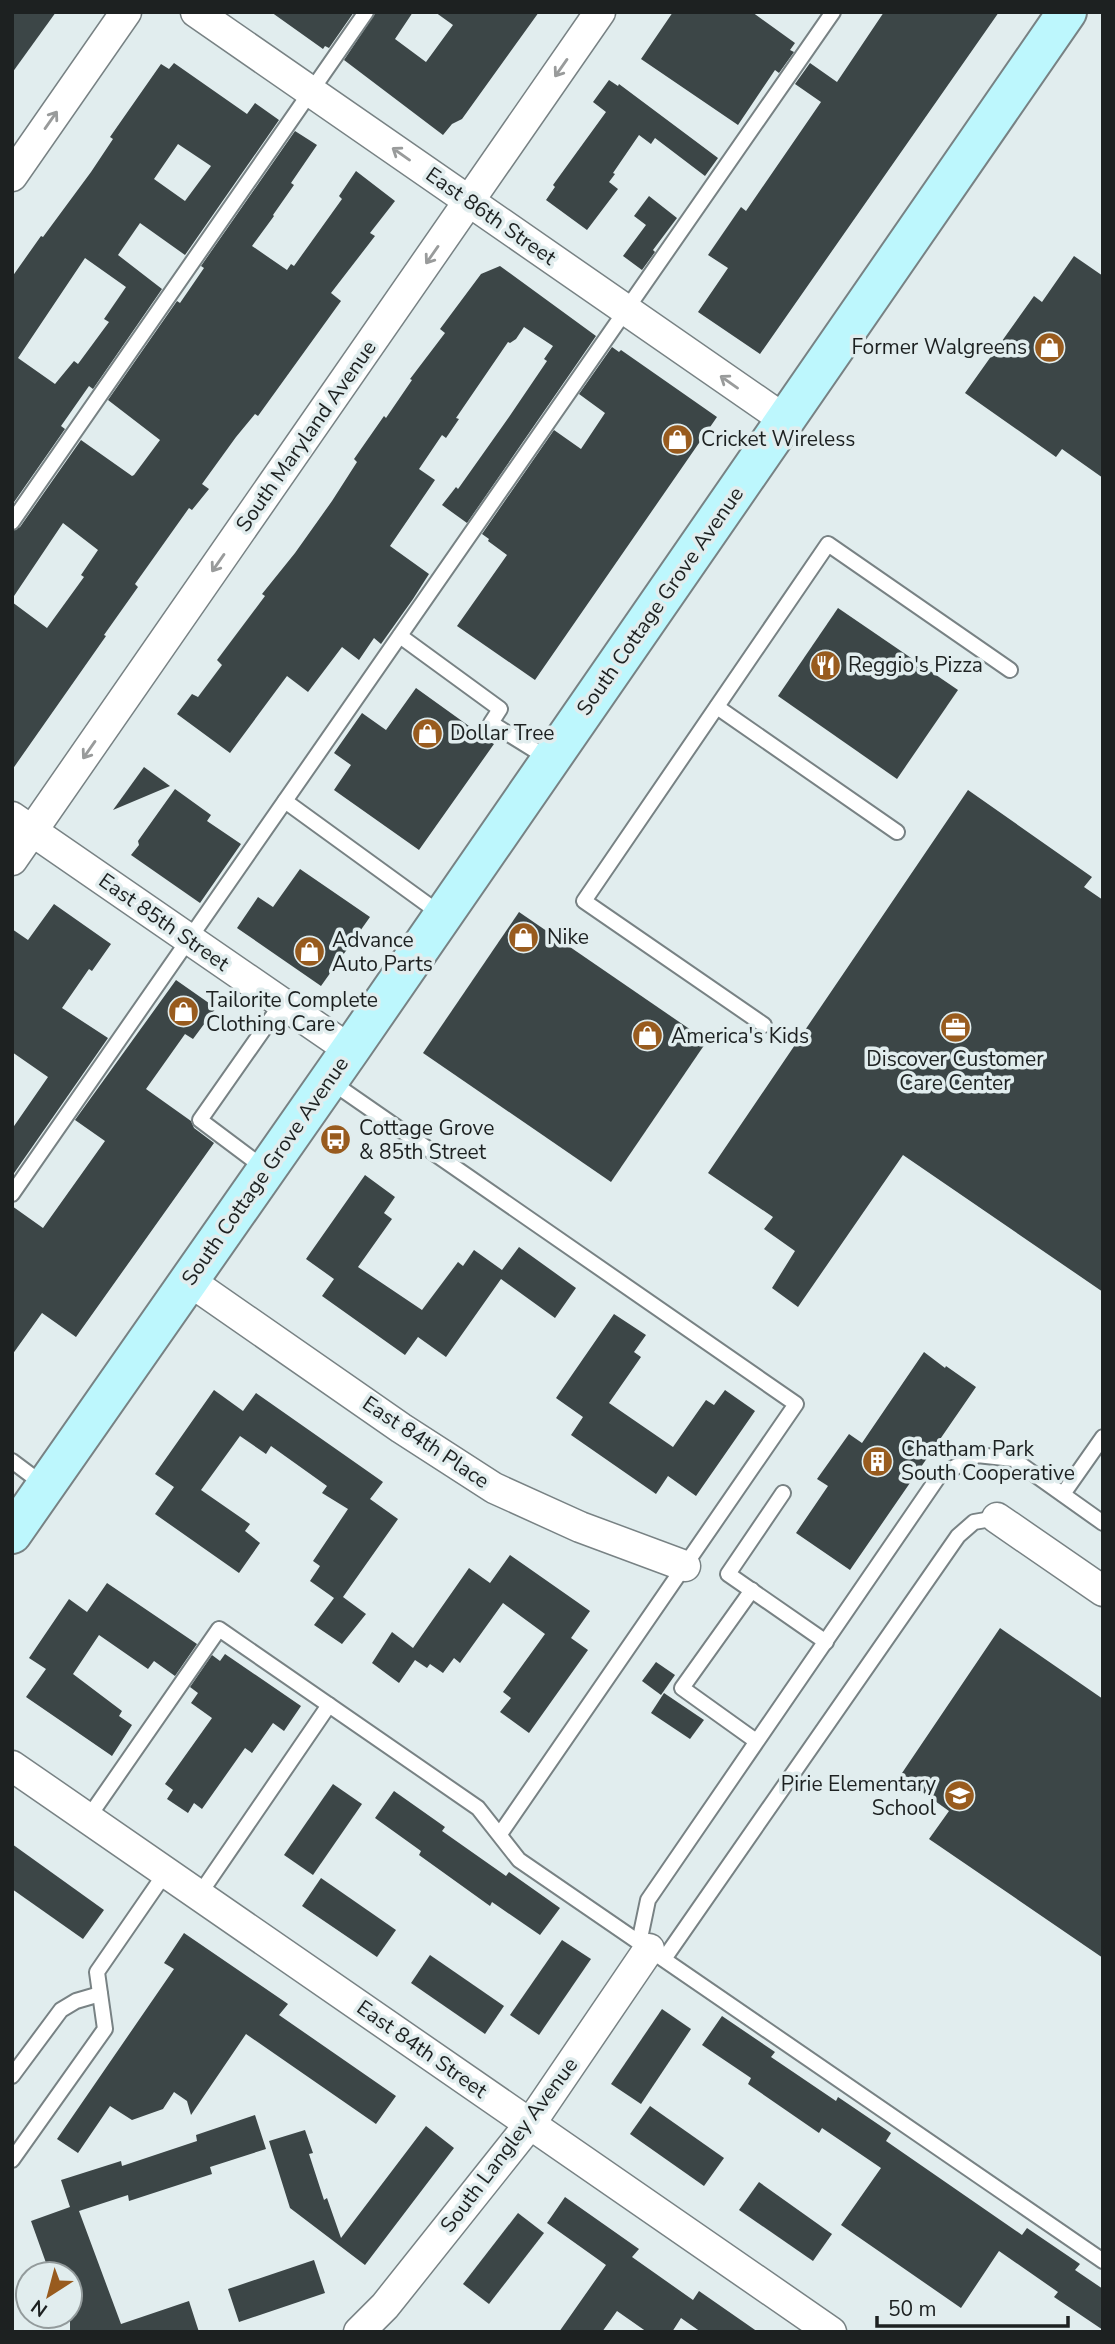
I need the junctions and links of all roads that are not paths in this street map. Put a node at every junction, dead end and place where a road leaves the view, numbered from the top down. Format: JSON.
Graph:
{"nodes":[{"id":1,"x":126,"y":12,"type":"edge"},
{"id":2,"x":196,"y":12,"type":"edge"},
{"id":3,"x":366,"y":12,"type":"edge"},
{"id":4,"x":600,"y":12,"type":"edge"},
{"id":5,"x":833,"y":12,"type":"edge"},
{"id":6,"x":1067,"y":12,"type":"edge"},
{"id":7,"x":311,"y":92,"type":"junction"},
{"id":8,"x":12,"y":176,"type":"edge"},
{"id":9,"x":469,"y":202,"type":"junction"},
{"id":10,"x":626,"y":310,"type":"junction"},
{"id":11,"x":785,"y":420,"type":"junction"},
{"id":12,"x":12,"y":522,"type":"edge"},
{"id":13,"x":400,"y":636,"type":"junction"},
{"id":14,"x":1010,"y":670,"type":"dead end"},
{"id":15,"x":717,"y":707,"type":"junction"},
{"id":16,"x":551,"y":760,"type":"junction"},
{"id":17,"x":285,"y":801,"type":"junction"},
{"id":18,"x":22,"y":824,"type":"edge"},
{"id":19,"x":897,"y":832,"type":"dead end"},
{"id":20,"x":12,"y":860,"type":"edge"},
{"id":21,"x":443,"y":916,"type":"junction"},
{"id":22,"x":190,"y":939,"type":"junction"},
{"id":23,"x":282,"y":1003,"type":"junction"},
{"id":24,"x":764,"y":1025,"type":"dead end"},
{"id":25,"x":339,"y":1065,"type":"junction"},
{"id":26,"x":266,"y":1170,"type":"junction"},
{"id":27,"x":12,"y":1194,"type":"edge"},
{"id":28,"x":188,"y":1280,"type":"junction"},
{"id":29,"x":1103,"y":1437,"type":"edge"},
{"id":30,"x":12,"y":1461,"type":"edge"},
{"id":31,"x":46,"y":1486,"type":"junction"},
{"id":32,"x":783,"y":1493,"type":"dead end"},
{"id":33,"x":1063,"y":1494,"type":"junction"},
{"id":34,"x":997,"y":1518,"type":"joint"},
{"id":35,"x":1103,"y":1523,"type":"edge"},
{"id":36,"x":12,"y":1534,"type":"edge"},
{"id":37,"x":685,"y":1566,"type":"junction"},
{"id":38,"x":752,"y":1590,"type":"junction"},
{"id":39,"x":1103,"y":1591,"type":"edge"},
{"id":40,"x":826,"y":1642,"type":"junction"},
{"id":41,"x":330,"y":1705,"type":"junction"},
{"id":42,"x":756,"y":1741,"type":"junction"},
{"id":43,"x":12,"y":1766,"type":"edge"},
{"id":44,"x":88,"y":1818,"type":"junction"},
{"id":45,"x":500,"y":1834,"type":"junction"},
{"id":46,"x":166,"y":1872,"type":"junction"},
{"id":47,"x":199,"y":1895,"type":"junction"},
{"id":48,"x":651,"y":1950,"type":"junction"},
{"id":49,"x":100,"y":1994,"type":"junction"},
{"id":50,"x":12,"y":2076,"type":"edge"},
{"id":51,"x":530,"y":2124,"type":"junction"},
{"id":52,"x":12,"y":2160,"type":"edge"},
{"id":53,"x":1103,"y":2261,"type":"edge"},
{"id":54,"x":359,"y":2332,"type":"edge"},
{"id":55,"x":831,"y":2332,"type":"edge"}],
"edges":[{"from":8,"to":1,"type":"street","one_way":true},
{"from":2,"to":7,"type":"street","name":"East 86th Street"},
{"from":3,"to":7,"type":"lane"},
{"from":4,"to":9,"type":"street","name":"South Maryland Avenue","one_way":true},
{"from":5,"to":10,"type":"lane"},
{"from":6,"to":11,"type":"main road","name":"South Cottage Grove Avenue"},
{"from":9,"to":7,"type":"street","name":"East 86th Street","one_way":true},
{"from":7,"to":12,"type":"lane"},
{"from":9,"to":10,"type":"street","name":"East 86th Street"},
{"from":9,"to":18,"type":"street","name":"South Maryland Avenue","one_way":true},
{"from":11,"to":10,"type":"street","name":"East 86th Street","one_way":true},
{"from":10,"to":13,"type":"lane"},
{"from":11,"to":16,"type":"main road","name":"South Cottage Grove Avenue"},
{"from":13,"to":16,"type":"lane"},
{"from":13,"to":17,"type":"lane"},
{"from":14,"to":15,"type":"lane"},
{"from":15,"to":19,"type":"lane"},
{"from":15,"to":24,"type":"lane"},
{"from":16,"to":21,"type":"main road","name":"South Cottage Grove Avenue"},
{"from":17,"to":21,"type":"lane"},
{"from":17,"to":22,"type":"lane"},
{"from":18,"to":20,"type":"street","name":"South Maryland Avenue"},
{"from":18,"to":22,"type":"street","name":"East 85th Street"},
{"from":21,"to":25,"type":"main road","name":"South Cottage Grove Avenue"},
{"from":22,"to":23,"type":"street","name":"East 85th Street"},
{"from":22,"to":27,"type":"lane"},
{"from":23,"to":25,"type":"street","name":"East 85th Street"},
{"from":23,"to":26,"type":"lane"},
{"from":25,"to":26,"type":"main road","name":"South Cottage Grove Avenue"},
{"from":25,"to":37,"type":"lane"},
{"from":26,"to":28,"type":"main road","name":"South Cottage Grove Avenue"},
{"from":28,"to":31,"type":"main road","name":"South Cottage Grove Avenue"},
{"from":28,"to":37,"type":"street","name":"East 84th Place"},
{"from":29,"to":33,"type":"lane"},
{"from":30,"to":31,"type":"lane"},
{"from":31,"to":36,"type":"main road","name":"South Cottage Grove Avenue"},
{"from":32,"to":38,"type":"lane"},
{"from":33,"to":35,"type":"lane"},
{"from":33,"to":40,"type":"lane"},
{"from":34,"to":39,"type":"street"},
{"from":34,"to":48,"type":"lane"},
{"from":37,"to":45,"type":"lane"},
{"from":38,"to":40,"type":"lane"},
{"from":38,"to":42,"type":"lane"},
{"from":40,"to":42,"type":"lane"},
{"from":41,"to":44,"type":"lane"},
{"from":41,"to":45,"type":"lane"},
{"from":41,"to":47,"type":"lane"},
{"from":42,"to":48,"type":"lane"},
{"from":43,"to":44,"type":"street","name":"East 84th Street"},
{"from":44,"to":46,"type":"street","name":"East 84th Street"},
{"from":45,"to":48,"type":"lane"},
{"from":46,"to":47,"type":"street","name":"East 84th Street"},
{"from":46,"to":49,"type":"lane"},
{"from":47,"to":51,"type":"street","name":"East 84th Street"},
{"from":48,"to":51,"type":"street","name":"South Langley Avenue"},
{"from":48,"to":53,"type":"lane"},
{"from":49,"to":50,"type":"lane"},
{"from":49,"to":52,"type":"lane"},
{"from":51,"to":54,"type":"street","name":"South Langley Avenue"},
{"from":51,"to":55,"type":"street","name":"East 84th Street"}]}
